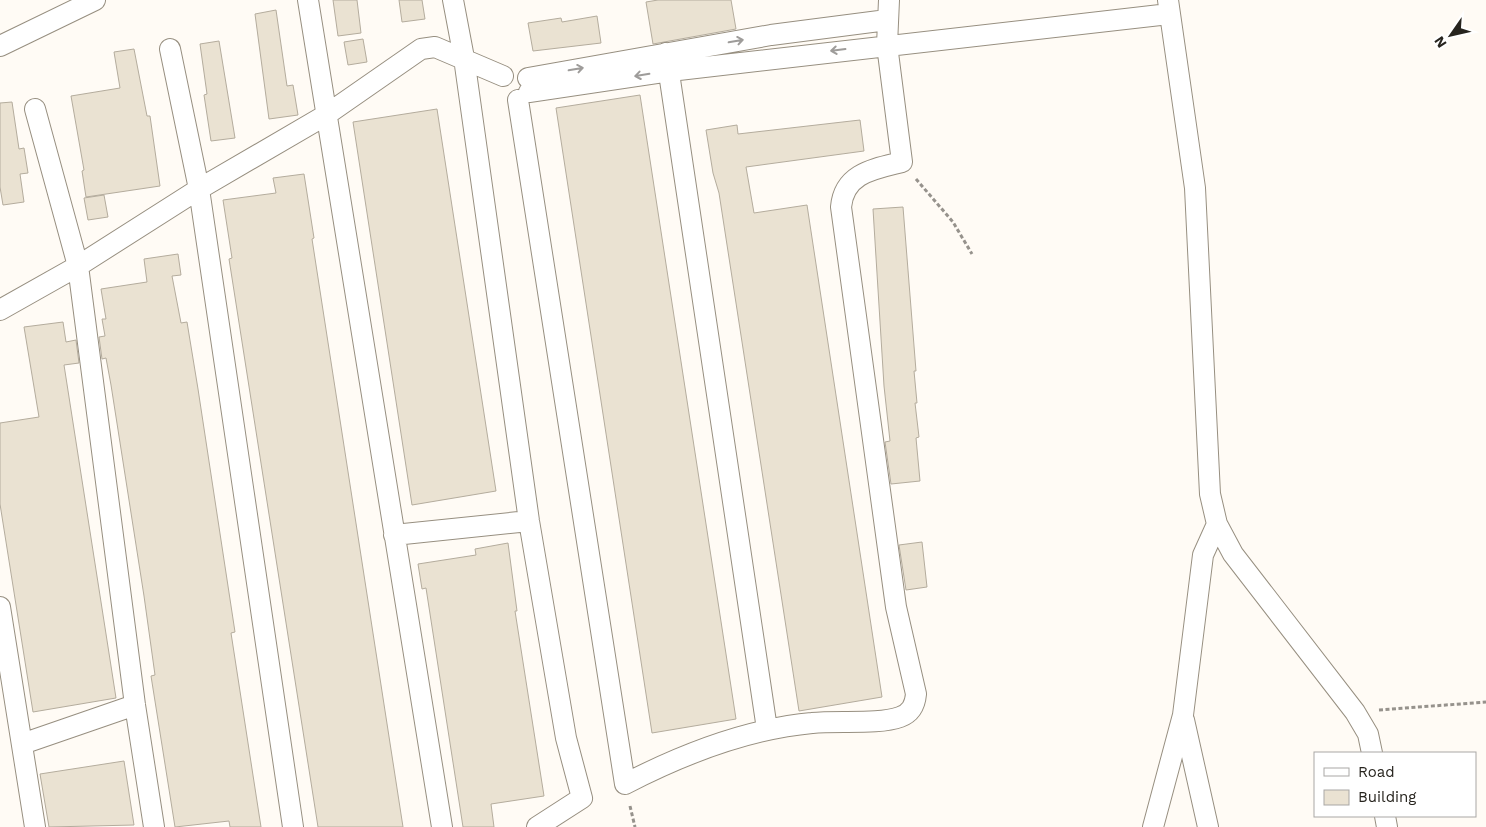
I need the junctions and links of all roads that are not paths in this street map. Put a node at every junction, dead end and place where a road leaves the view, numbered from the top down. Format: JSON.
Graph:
{"nodes":[{"id":1,"x":95,"y":0,"type":"edge"},
{"id":2,"x":308,"y":0,"type":"edge"},
{"id":3,"x":453,"y":0,"type":"edge"},
{"id":4,"x":1169,"y":7,"type":"edge"},
{"id":5,"x":888,"y":10,"type":"edge"},
{"id":6,"x":771,"y":35,"type":"junction"},
{"id":7,"x":887,"y":45,"type":"junction"},
{"id":8,"x":0,"y":46,"type":"edge"},
{"id":9,"x":170,"y":49,"type":"dead end"},
{"id":10,"x":464,"y":58,"type":"junction"},
{"id":11,"x":774,"y":58,"type":"junction"},
{"id":12,"x":668,"y":62,"type":"junction"},
{"id":13,"x":503,"y":76,"type":"junction"},
{"id":14,"x":525,"y":90,"type":"junction"},
{"id":15,"x":35,"y":109,"type":"dead end"},
{"id":16,"x":326,"y":115,"type":"junction"},
{"id":17,"x":199,"y":189,"type":"junction"},
{"id":18,"x":78,"y":266,"type":"junction"},
{"id":19,"x":0,"y":310,"type":"edge"},
{"id":20,"x":529,"y":521,"type":"junction"},
{"id":21,"x":1217,"y":524,"type":"junction"},
{"id":22,"x":394,"y":536,"type":"junction"},
{"id":23,"x":0,"y":608,"type":"edge"},
{"id":24,"x":135,"y":706,"type":"junction"},
{"id":25,"x":1183,"y":715,"type":"junction"},
{"id":26,"x":767,"y":729,"type":"junction"},
{"id":27,"x":22,"y":744,"type":"junction"},
{"id":28,"x":1372,"y":752,"type":"edge"},
{"id":29,"x":35,"y":827,"type":"edge"},
{"id":30,"x":154,"y":827,"type":"edge"},
{"id":31,"x":293,"y":827,"type":"edge"},
{"id":32,"x":442,"y":827,"type":"edge"},
{"id":33,"x":537,"y":827,"type":"edge"},
{"id":34,"x":1153,"y":827,"type":"edge"},
{"id":35,"x":1208,"y":827,"type":"edge"}],
"edges":[{"from":1,"to":8,"type":"street"},
{"from":2,"to":16,"type":"street"},
{"from":3,"to":10,"type":"street"},
{"from":4,"to":7,"type":"street"},
{"from":4,"to":21,"type":"street"},
{"from":5,"to":6,"type":"street"},
{"from":5,"to":7,"type":"street"},
{"from":6,"to":11,"type":"street"},
{"from":12,"to":6,"type":"street","one_way":true},
{"from":7,"to":11,"type":"street","one_way":true},
{"from":7,"to":26,"type":"street"},
{"from":9,"to":17,"type":"street"},
{"from":10,"to":13,"type":"street"},
{"from":10,"to":16,"type":"street"},
{"from":10,"to":20,"type":"street"},
{"from":11,"to":12,"type":"street"},
{"from":12,"to":14,"type":"street"},
{"from":12,"to":26,"type":"street"},
{"from":13,"to":14,"type":"street"},
{"from":13,"to":14,"type":"street"},
{"from":14,"to":26,"type":"street"},
{"from":15,"to":18,"type":"street"},
{"from":16,"to":17,"type":"street"},
{"from":16,"to":22,"type":"street"},
{"from":17,"to":18,"type":"street"},
{"from":17,"to":31,"type":"street"},
{"from":18,"to":19,"type":"street"},
{"from":18,"to":24,"type":"street"},
{"from":20,"to":22,"type":"street"},
{"from":20,"to":33,"type":"street"},
{"from":21,"to":25,"type":"street"},
{"from":21,"to":28,"type":"street"},
{"from":22,"to":32,"type":"street"},
{"from":23,"to":27,"type":"street"},
{"from":24,"to":27,"type":"street"},
{"from":24,"to":30,"type":"street"},
{"from":25,"to":34,"type":"street"},
{"from":25,"to":35,"type":"street"},
{"from":27,"to":29,"type":"street"}]}
